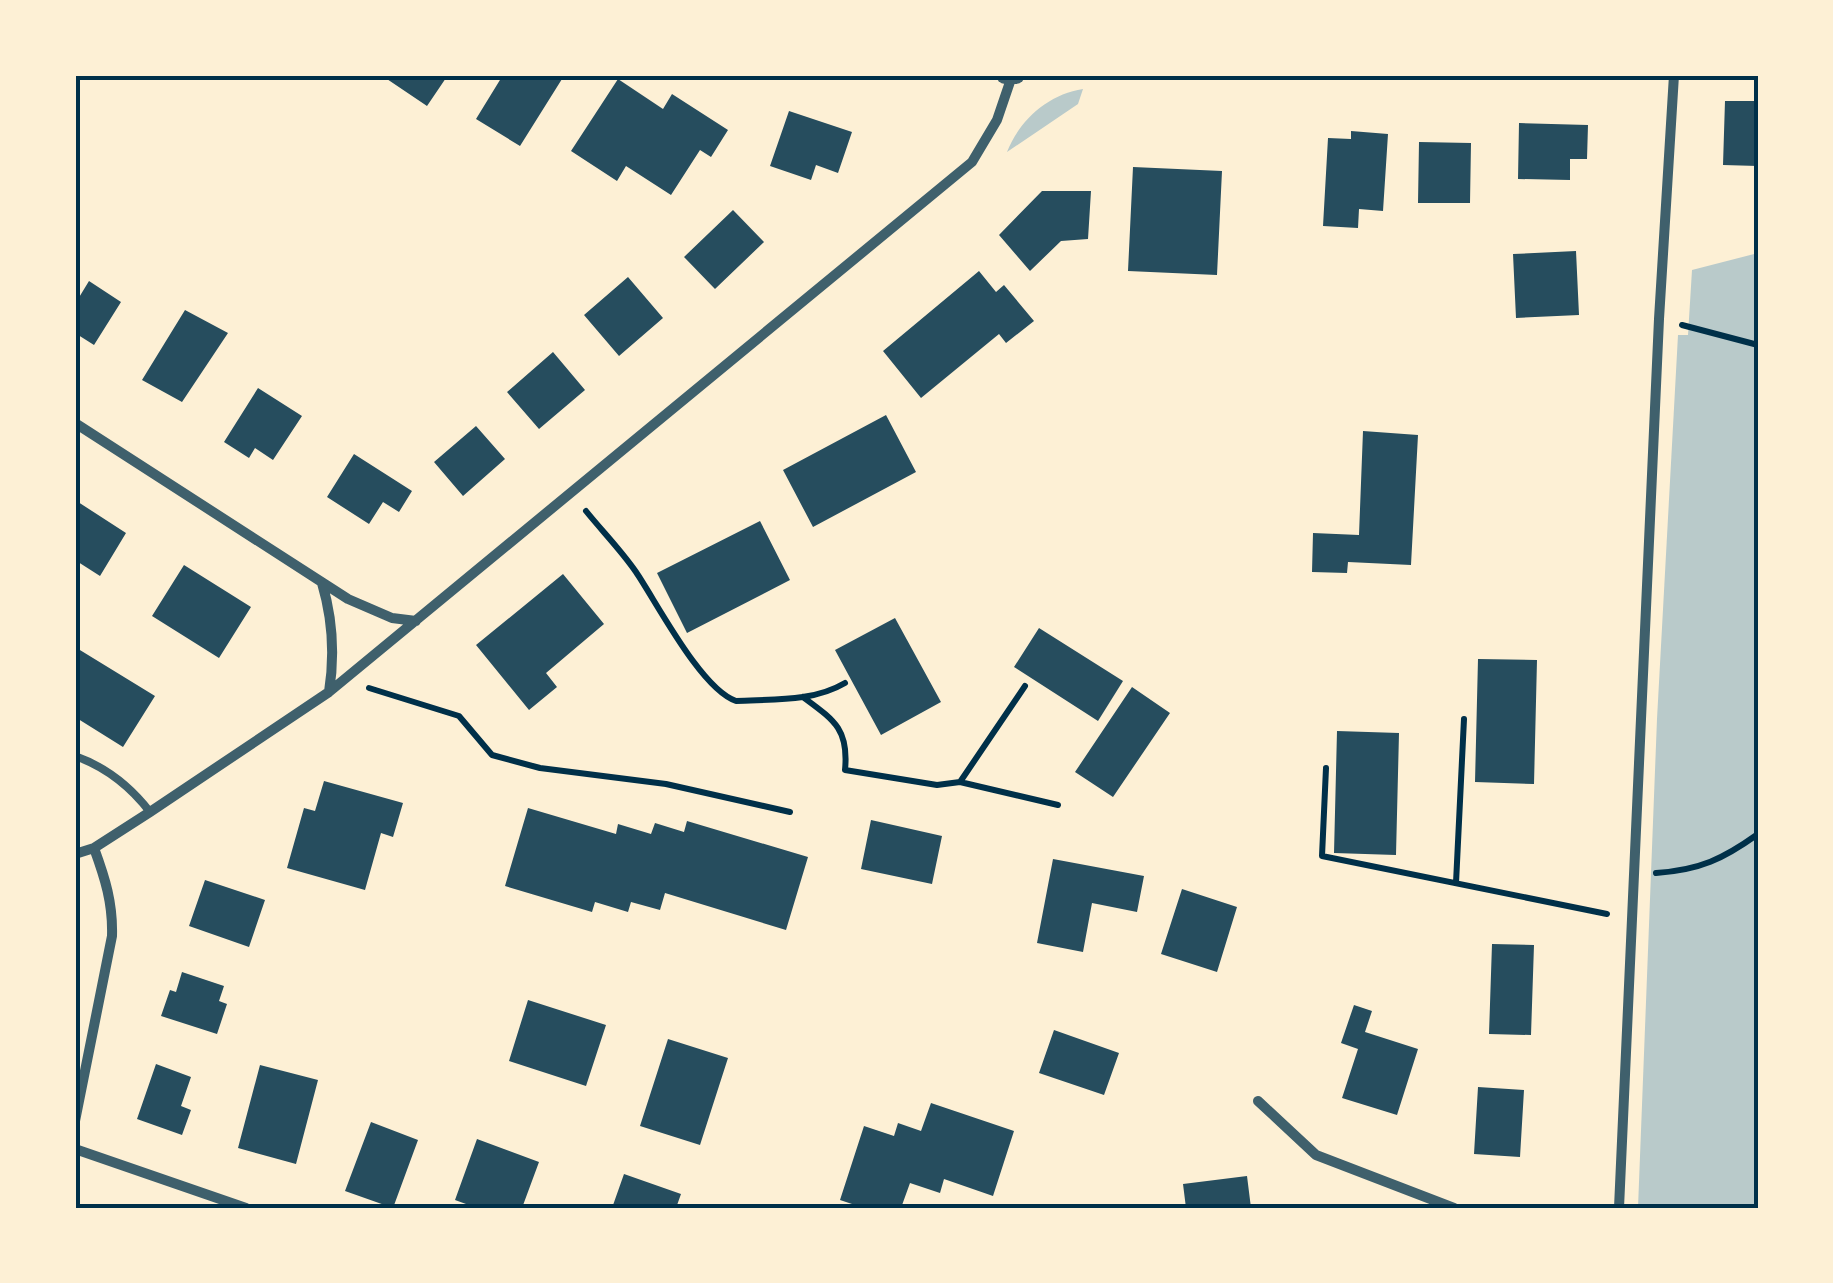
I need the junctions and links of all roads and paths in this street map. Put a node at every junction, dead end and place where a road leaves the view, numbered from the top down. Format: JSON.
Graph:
{"nodes":[{"id":1,"x":1011,"y":75,"type":"edge"},
{"id":2,"x":1674,"y":75,"type":"edge"},
{"id":3,"x":1682,"y":325,"type":"dead end"},
{"id":4,"x":1758,"y":346,"type":"edge"},
{"id":5,"x":75,"y":424,"type":"edge"},
{"id":6,"x":586,"y":511,"type":"dead end"},
{"id":7,"x":322,"y":582,"type":"junction"},
{"id":8,"x":416,"y":621,"type":"junction"},
{"id":9,"x":846,"y":684,"type":"dead end"},
{"id":10,"x":1025,"y":686,"type":"dead end"},
{"id":11,"x":368,"y":688,"type":"dead end"},
{"id":12,"x":329,"y":692,"type":"junction"},
{"id":13,"x":803,"y":697,"type":"junction"},
{"id":14,"x":1464,"y":719,"type":"dead end"},
{"id":15,"x":75,"y":756,"type":"edge"},
{"id":16,"x":1326,"y":768,"type":"dead end"},
{"id":17,"x":960,"y":782,"type":"junction"},
{"id":18,"x":1058,"y":805,"type":"dead end"},
{"id":19,"x":150,"y":812,"type":"junction"},
{"id":20,"x":790,"y":812,"type":"dead end"},
{"id":21,"x":1758,"y":834,"type":"edge"},
{"id":22,"x":94,"y":848,"type":"junction"},
{"id":23,"x":75,"y":854,"type":"edge"},
{"id":24,"x":1635,"y":872,"type":"junction"},
{"id":25,"x":1456,"y":883,"type":"junction"},
{"id":26,"x":1607,"y":914,"type":"dead end"},
{"id":27,"x":1258,"y":1101,"type":"dead end"},
{"id":28,"x":75,"y":1120,"type":"edge"},
{"id":29,"x":75,"y":1149,"type":"edge"},
{"id":30,"x":246,"y":1208,"type":"edge"},
{"id":31,"x":1454,"y":1208,"type":"edge"},
{"id":32,"x":1619,"y":1208,"type":"edge"}],
"edges":[{"from":1,"to":8,"type":"street"},
{"from":2,"to":24,"type":"street"},
{"from":3,"to":4,"type":"path"},
{"from":5,"to":7,"type":"street"},
{"from":6,"to":13,"type":"path"},
{"from":7,"to":8,"type":"street"},
{"from":7,"to":12,"type":"street"},
{"from":8,"to":12,"type":"street"},
{"from":9,"to":13,"type":"path"},
{"from":10,"to":17,"type":"path"},
{"from":11,"to":20,"type":"path"},
{"from":12,"to":19,"type":"street"},
{"from":13,"to":17,"type":"path"},
{"from":14,"to":25,"type":"path"},
{"from":15,"to":19,"type":"lane"},
{"from":16,"to":25,"type":"path"},
{"from":17,"to":18,"type":"path"},
{"from":19,"to":22,"type":"street"},
{"from":21,"to":24,"type":"path"},
{"from":22,"to":23,"type":"street"},
{"from":22,"to":28,"type":"street"},
{"from":24,"to":32,"type":"street"},
{"from":25,"to":26,"type":"path"},
{"from":27,"to":31,"type":"street"},
{"from":29,"to":30,"type":"street"}]}
